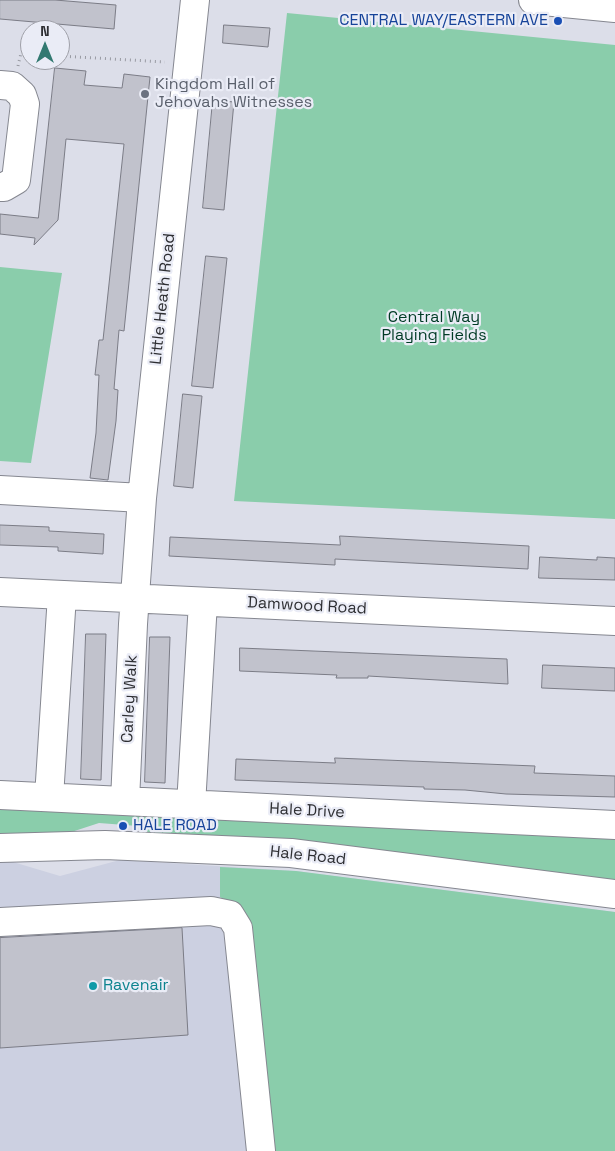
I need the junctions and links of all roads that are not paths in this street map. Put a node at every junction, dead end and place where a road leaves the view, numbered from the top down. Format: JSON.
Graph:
{"nodes":[{"id":1,"x":195,"y":0,"type":"edge"},
{"id":2,"x":534,"y":0,"type":"edge"},
{"id":3,"x":615,"y":8,"type":"edge"},
{"id":4,"x":0,"y":86,"type":"edge"},
{"id":5,"x":0,"y":188,"type":"edge"},
{"id":6,"x":0,"y":490,"type":"edge"},
{"id":7,"x":142,"y":498,"type":"junction"},
{"id":8,"x":0,"y":592,"type":"edge"},
{"id":9,"x":62,"y":595,"type":"junction"},
{"id":10,"x":135,"y":598,"type":"junction"},
{"id":11,"x":203,"y":602,"type":"junction"},
{"id":12,"x":615,"y":621,"type":"edge"},
{"id":13,"x":0,"y":795,"type":"edge"},
{"id":14,"x":49,"y":797,"type":"junction"},
{"id":15,"x":126,"y":800,"type":"junction"},
{"id":16,"x":192,"y":805,"type":"junction"},
{"id":17,"x":615,"y":825,"type":"edge"},
{"id":18,"x":0,"y":848,"type":"edge"},
{"id":19,"x":615,"y":894,"type":"edge"},
{"id":20,"x":0,"y":922,"type":"edge"},
{"id":21,"x":261,"y":1151,"type":"edge"}],
"edges":[{"from":1,"to":7,"type":"street","name":"Little Heath Road"},
{"from":2,"to":3,"type":"street"},
{"from":4,"to":5,"type":"street"},
{"from":6,"to":7,"type":"street"},
{"from":7,"to":10,"type":"street","name":"Little Heath Road"},
{"from":8,"to":9,"type":"street","name":"Damwood Road"},
{"from":9,"to":10,"type":"street","name":"Damwood Road"},
{"from":9,"to":14,"type":"street"},
{"from":10,"to":11,"type":"street","name":"Damwood Road"},
{"from":10,"to":15,"type":"street","name":"Carley Walk"},
{"from":11,"to":12,"type":"street","name":"Damwood Road"},
{"from":11,"to":16,"type":"street"},
{"from":13,"to":14,"type":"street","name":"Hale Drive"},
{"from":14,"to":15,"type":"street","name":"Hale Drive"},
{"from":15,"to":16,"type":"street","name":"Hale Drive"},
{"from":16,"to":17,"type":"street","name":"Hale Drive"},
{"from":18,"to":19,"type":"street","name":"Hale Road"},
{"from":20,"to":21,"type":"street"}]}
